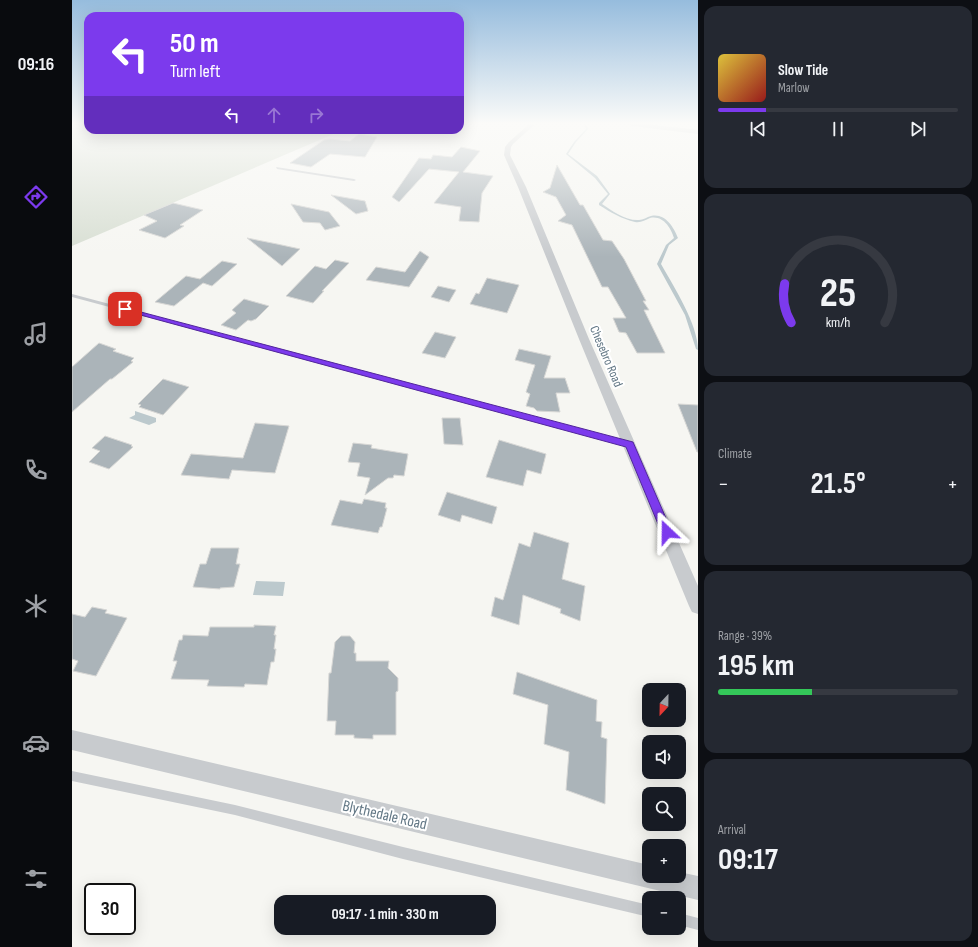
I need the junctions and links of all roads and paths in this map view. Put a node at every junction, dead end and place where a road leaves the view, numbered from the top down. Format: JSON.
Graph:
{"nodes":[{"id":1,"x":278,"y":168,"type":"edge"},
{"id":2,"x":514,"y":168,"type":"edge"},
{"id":3,"x":354,"y":180,"type":"dead end"},
{"id":4,"x":72,"y":295,"type":"edge"},
{"id":5,"x":630,"y":444,"type":"junction"},
{"id":6,"x":698,"y":606,"type":"edge"},
{"id":7,"x":72,"y":740,"type":"edge"},
{"id":8,"x":72,"y":776,"type":"edge"},
{"id":9,"x":698,"y":888,"type":"edge"},
{"id":10,"x":642,"y":909,"type":"edge"},
{"id":11,"x":686,"y":921,"type":"edge"},
{"id":12,"x":698,"y":924,"type":"edge"}],
"edges":[{"from":1,"to":3,"type":"lane"},
{"from":2,"to":5,"type":"street","name":"Chesebro Road"},
{"from":4,"to":5,"type":"lane"},
{"from":5,"to":6,"type":"street","name":"Chesebro Road"},
{"from":7,"to":9,"type":"street","name":"Blythedale Road"},
{"from":8,"to":10,"type":"lane"},
{"from":11,"to":12,"type":"lane"}]}
